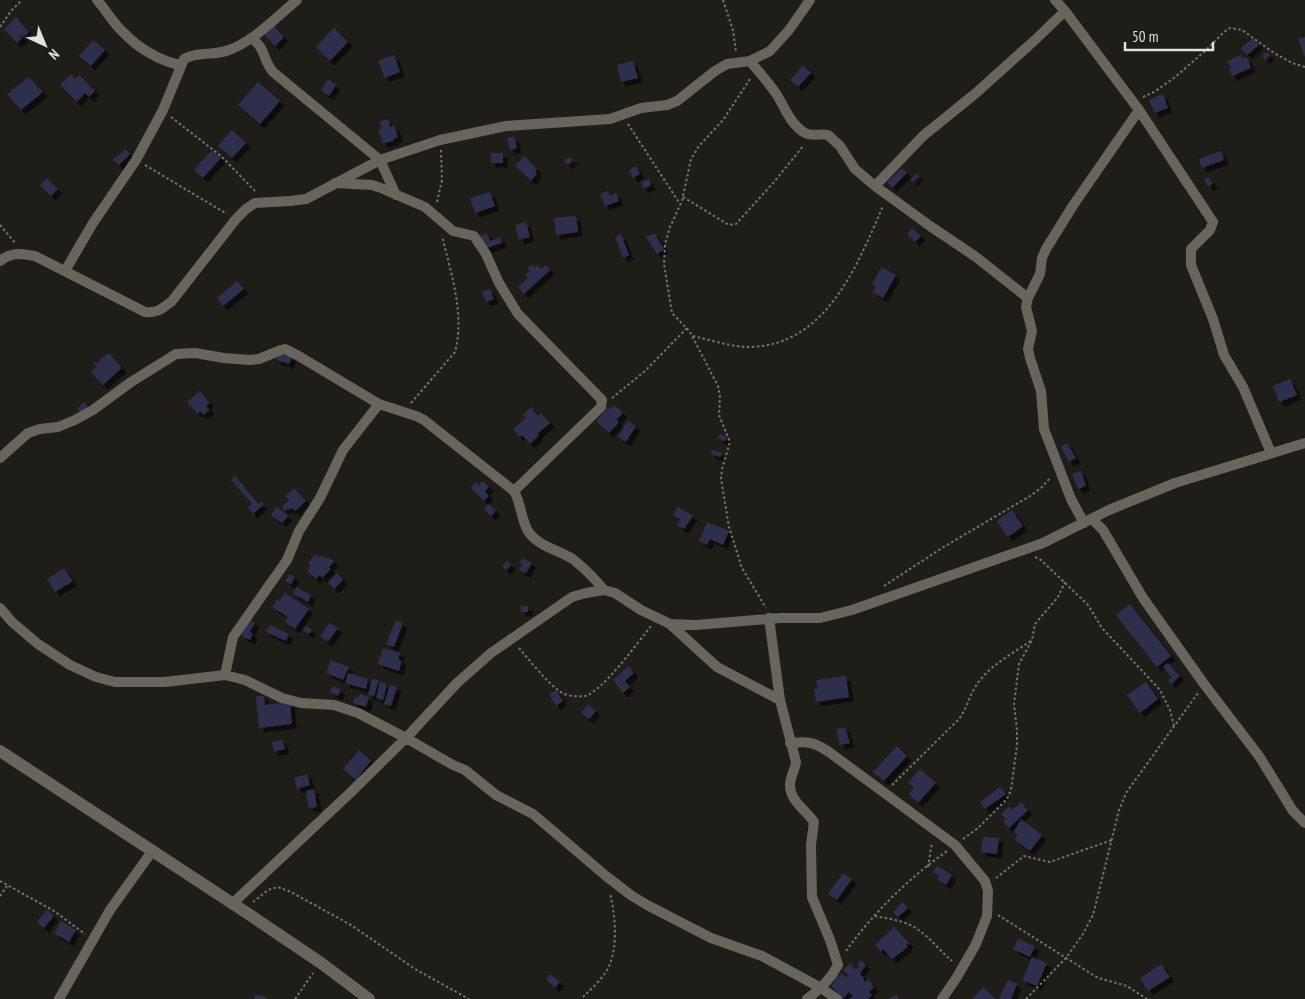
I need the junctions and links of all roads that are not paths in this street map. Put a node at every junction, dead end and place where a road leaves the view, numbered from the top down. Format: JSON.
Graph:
{"nodes":[{"id":1,"x":96,"y":0,"type":"edge"},
{"id":2,"x":297,"y":0,"type":"edge"},
{"id":3,"x":810,"y":0,"type":"edge"},
{"id":4,"x":1054,"y":0,"type":"edge"},
{"id":5,"x":1065,"y":11,"type":"junction"},
{"id":6,"x":251,"y":38,"type":"junction"},
{"id":7,"x":750,"y":61,"type":"junction"},
{"id":8,"x":180,"y":65,"type":"junction"},
{"id":9,"x":1139,"y":110,"type":"junction"},
{"id":10,"x":380,"y":160,"type":"junction"},
{"id":11,"x":334,"y":183,"type":"junction"},
{"id":12,"x":874,"y":186,"type":"junction"},
{"id":13,"x":396,"y":195,"type":"junction"},
{"id":14,"x":0,"y":261,"type":"edge"},
{"id":15,"x":64,"y":271,"type":"junction"},
{"id":16,"x":1028,"y":298,"type":"junction"},
{"id":17,"x":379,"y":404,"type":"junction"},
{"id":18,"x":1305,"y":442,"type":"edge"},
{"id":19,"x":1271,"y":453,"type":"junction"},
{"id":20,"x":0,"y":458,"type":"edge"},
{"id":21,"x":514,"y":491,"type":"junction"},
{"id":22,"x":1088,"y":521,"type":"junction"},
{"id":23,"x":604,"y":590,"type":"junction"},
{"id":24,"x":0,"y":608,"type":"edge"},
{"id":25,"x":771,"y":618,"type":"junction"},
{"id":26,"x":670,"y":624,"type":"junction"},
{"id":27,"x":225,"y":675,"type":"junction"},
{"id":28,"x":780,"y":700,"type":"junction"},
{"id":29,"x":406,"y":738,"type":"junction"},
{"id":30,"x":790,"y":743,"type":"junction"},
{"id":31,"x":0,"y":751,"type":"edge"},
{"id":32,"x":1305,"y":823,"type":"edge"},
{"id":33,"x":153,"y":850,"type":"junction"},
{"id":34,"x":232,"y":904,"type":"junction"},
{"id":35,"x":821,"y":988,"type":"junction"},
{"id":36,"x":59,"y":999,"type":"edge"},
{"id":37,"x":369,"y":999,"type":"edge"},
{"id":38,"x":807,"y":999,"type":"edge"},
{"id":39,"x":837,"y":999,"type":"edge"},
{"id":40,"x":942,"y":999,"type":"edge"}],
"edges":[{"from":1,"to":8,"type":"street"},
{"from":2,"to":6,"type":"street"},
{"from":3,"to":7,"type":"street"},
{"from":4,"to":5,"type":"street"},
{"from":5,"to":9,"type":"street"},
{"from":5,"to":12,"type":"street"},
{"from":6,"to":8,"type":"street"},
{"from":6,"to":10,"type":"street"},
{"from":7,"to":10,"type":"street"},
{"from":7,"to":12,"type":"street"},
{"from":8,"to":15,"type":"street"},
{"from":9,"to":16,"type":"street"},
{"from":9,"to":19,"type":"street"},
{"from":10,"to":11,"type":"street"},
{"from":10,"to":13,"type":"street"},
{"from":11,"to":13,"type":"street"},
{"from":11,"to":15,"type":"street"},
{"from":12,"to":16,"type":"street"},
{"from":13,"to":21,"type":"street"},
{"from":14,"to":15,"type":"street"},
{"from":16,"to":22,"type":"street"},
{"from":17,"to":20,"type":"street"},
{"from":17,"to":21,"type":"street"},
{"from":17,"to":27,"type":"street"},
{"from":18,"to":19,"type":"street"},
{"from":19,"to":22,"type":"street"},
{"from":21,"to":23,"type":"street"},
{"from":22,"to":25,"type":"street"},
{"from":22,"to":32,"type":"street"},
{"from":23,"to":26,"type":"street"},
{"from":23,"to":29,"type":"street"},
{"from":24,"to":27,"type":"street"},
{"from":25,"to":26,"type":"street"},
{"from":25,"to":28,"type":"street"},
{"from":26,"to":28,"type":"street"},
{"from":27,"to":29,"type":"street"},
{"from":28,"to":30,"type":"street"},
{"from":29,"to":34,"type":"street"},
{"from":29,"to":35,"type":"street"},
{"from":30,"to":35,"type":"street"},
{"from":30,"to":40,"type":"street"},
{"from":31,"to":33,"type":"street"},
{"from":33,"to":34,"type":"street"},
{"from":33,"to":36,"type":"street"},
{"from":34,"to":37,"type":"street"},
{"from":35,"to":38,"type":"street"},
{"from":35,"to":39,"type":"street"}]}
